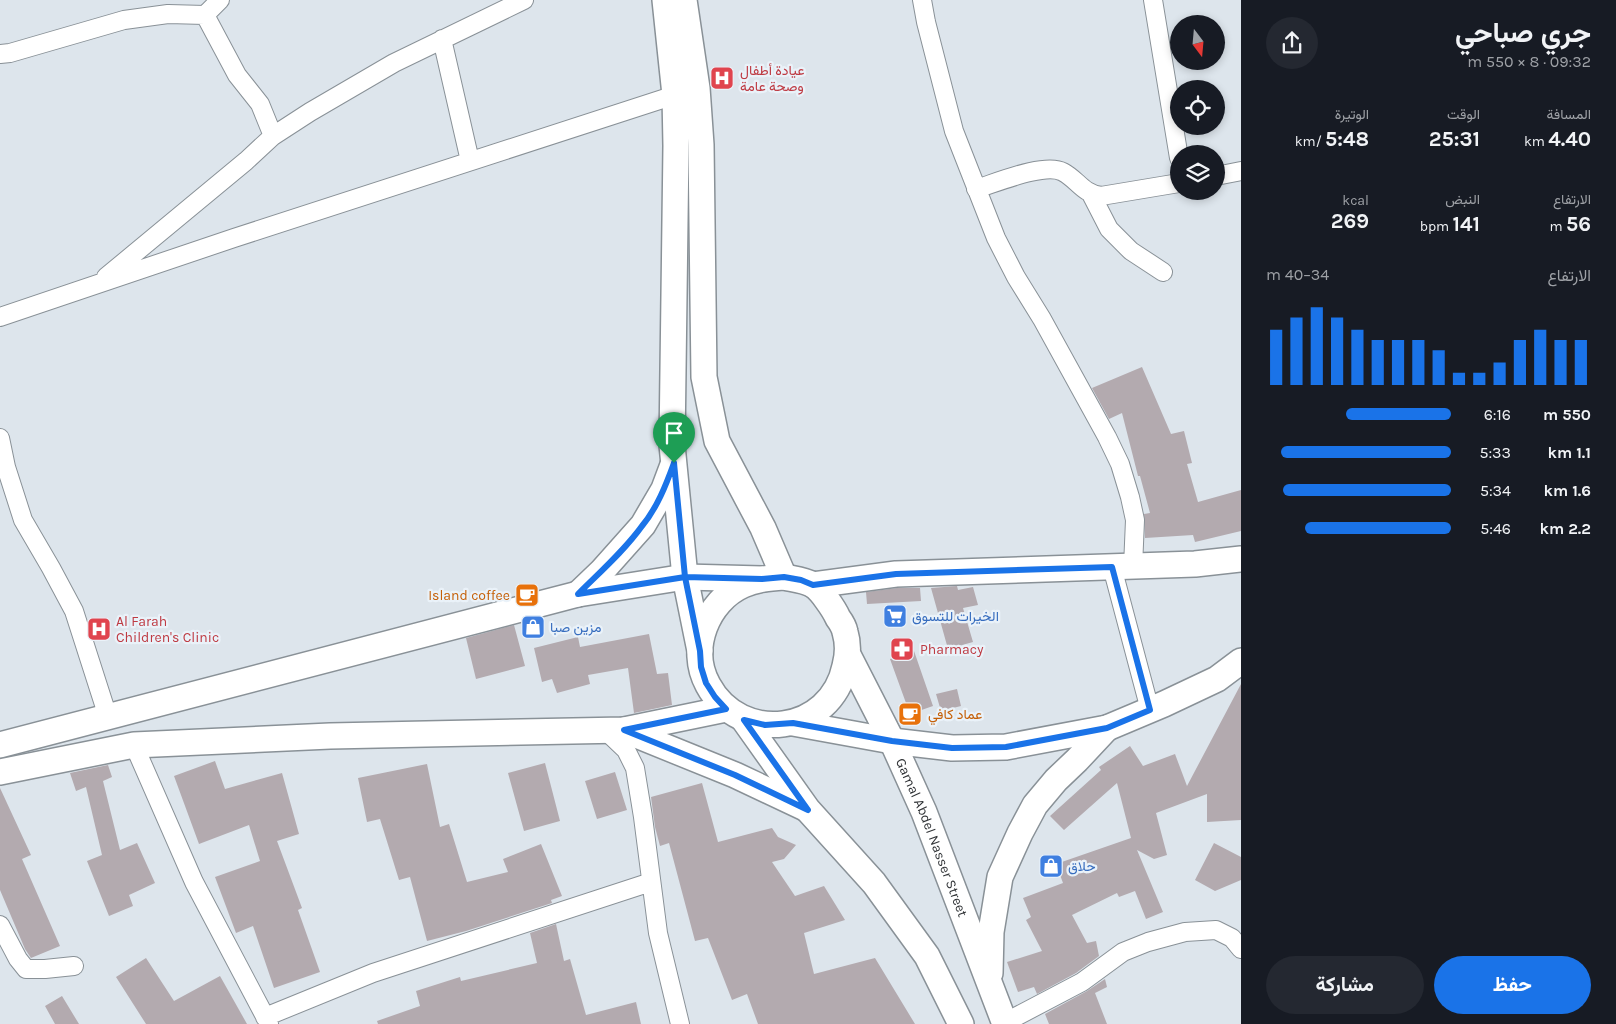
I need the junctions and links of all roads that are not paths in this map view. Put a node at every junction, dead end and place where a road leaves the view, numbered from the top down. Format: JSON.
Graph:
{"nodes":[{"id":1,"x":220,"y":0,"type":"edge"},
{"id":2,"x":524,"y":0,"type":"edge"},
{"id":3,"x":665,"y":0,"type":"edge"},
{"id":4,"x":684,"y":0,"type":"edge"},
{"id":5,"x":922,"y":0,"type":"edge"},
{"id":6,"x":1153,"y":0,"type":"edge"},
{"id":7,"x":205,"y":15,"type":"junction"},
{"id":8,"x":442,"y":39,"type":"junction"},
{"id":9,"x":0,"y":54,"type":"edge"},
{"id":10,"x":675,"y":94,"type":"junction"},
{"id":11,"x":273,"y":136,"type":"junction"},
{"id":12,"x":1177,"y":145,"type":"edge"},
{"id":13,"x":470,"y":161,"type":"junction"},
{"id":14,"x":1241,"y":170,"type":"edge"},
{"id":15,"x":1225,"y":174,"type":"edge"},
{"id":16,"x":1170,"y":185,"type":"edge"},
{"id":17,"x":976,"y":189,"type":"junction"},
{"id":18,"x":1091,"y":194,"type":"junction"},
{"id":19,"x":1163,"y":272,"type":"dead end"},
{"id":20,"x":97,"y":285,"type":"junction"},
{"id":21,"x":0,"y":318,"type":"edge"},
{"id":22,"x":0,"y":438,"type":"edge"},
{"id":23,"x":674,"y":463,"type":"junction"},
{"id":24,"x":1241,"y":559,"type":"edge"},
{"id":25,"x":1123,"y":567,"type":"junction"},
{"id":26,"x":685,"y":577,"type":"junction"},
{"id":27,"x":773,"y":578,"type":"junction"},
{"id":28,"x":813,"y":585,"type":"junction"},
{"id":29,"x":578,"y":594,"type":"junction"},
{"id":30,"x":700,"y":651,"type":"junction"},
{"id":31,"x":848,"y":655,"type":"junction"},
{"id":32,"x":1241,"y":661,"type":"edge"},
{"id":33,"x":1150,"y":710,"type":"junction"},
{"id":34,"x":735,"y":714,"type":"junction"},
{"id":35,"x":108,"y":717,"type":"junction"},
{"id":36,"x":793,"y":723,"type":"junction"},
{"id":37,"x":1107,"y":728,"type":"junction"},
{"id":38,"x":614,"y":730,"type":"junction"},
{"id":39,"x":892,"y":741,"type":"junction"},
{"id":40,"x":0,"y":745,"type":"edge"},
{"id":41,"x":134,"y":745,"type":"junction"},
{"id":42,"x":0,"y":772,"type":"edge"},
{"id":43,"x":808,"y":810,"type":"junction"},
{"id":44,"x":651,"y":882,"type":"junction"},
{"id":45,"x":0,"y":925,"type":"edge"},
{"id":46,"x":1241,"y":949,"type":"edge"},
{"id":47,"x":74,"y":966,"type":"dead end"},
{"id":48,"x":990,"y":985,"type":"junction"},
{"id":49,"x":267,"y":1021,"type":"edge"},
{"id":50,"x":1005,"y":1023,"type":"edge"},
{"id":51,"x":680,"y":1024,"type":"edge"},
{"id":52,"x":961,"y":1024,"type":"edge"}],
"edges":[{"from":1,"to":7,"type":"street"},
{"from":2,"to":8,"type":"street"},
{"from":3,"to":10,"type":"main road"},
{"from":4,"to":27,"type":"main road"},
{"from":5,"to":17,"type":"street"},
{"from":6,"to":12,"type":"street"},
{"from":7,"to":9,"type":"street"},
{"from":7,"to":11,"type":"street"},
{"from":8,"to":11,"type":"street"},
{"from":8,"to":13,"type":"street"},
{"from":10,"to":13,"type":"street"},
{"from":10,"to":23,"type":"main road"},
{"from":11,"to":20,"type":"street"},
{"from":13,"to":20,"type":"street"},
{"from":14,"to":15,"type":"street"},
{"from":16,"to":18,"type":"street"},
{"from":17,"to":18,"type":"street"},
{"from":17,"to":25,"type":"street"},
{"from":18,"to":19,"type":"street"},
{"from":20,"to":21,"type":"street"},
{"from":22,"to":35,"type":"street"},
{"from":23,"to":26,"type":"main road"},
{"from":23,"to":29,"type":"main road"},
{"from":24,"to":25,"type":"main road"},
{"from":25,"to":28,"type":"main road"},
{"from":25,"to":33,"type":"street"},
{"from":26,"to":27,"type":"main road"},
{"from":26,"to":29,"type":"main road"},
{"from":26,"to":30,"type":"main road"},
{"from":27,"to":28,"type":"main road"},
{"from":27,"to":30,"type":"main road"},
{"from":28,"to":31,"type":"main road"},
{"from":29,"to":35,"type":"main road"},
{"from":30,"to":34,"type":"main road"},
{"from":31,"to":36,"type":"main road"},
{"from":31,"to":39,"type":"main road","name":"Gamal Abdel Nasser Street"},
{"from":32,"to":33,"type":"main road"},
{"from":33,"to":37,"type":"main road"},
{"from":34,"to":36,"type":"main road"},
{"from":34,"to":38,"type":"main road"},
{"from":34,"to":43,"type":"main road"},
{"from":35,"to":40,"type":"main road"},
{"from":36,"to":39,"type":"main road"},
{"from":37,"to":39,"type":"main road"},
{"from":37,"to":48,"type":"main road"},
{"from":38,"to":41,"type":"main road"},
{"from":38,"to":43,"type":"main road"},
{"from":38,"to":44,"type":"street"},
{"from":39,"to":48,"type":"main road","name":"Gamal Abdel Nasser Street"},
{"from":41,"to":42,"type":"main road"},
{"from":41,"to":49,"type":"street"},
{"from":43,"to":52,"type":"main road"},
{"from":44,"to":49,"type":"street"},
{"from":44,"to":51,"type":"street"},
{"from":45,"to":47,"type":"street"},
{"from":46,"to":50,"type":"street"},
{"from":48,"to":50,"type":"main road","name":"Gamal Abdel Nasser Street"}]}
